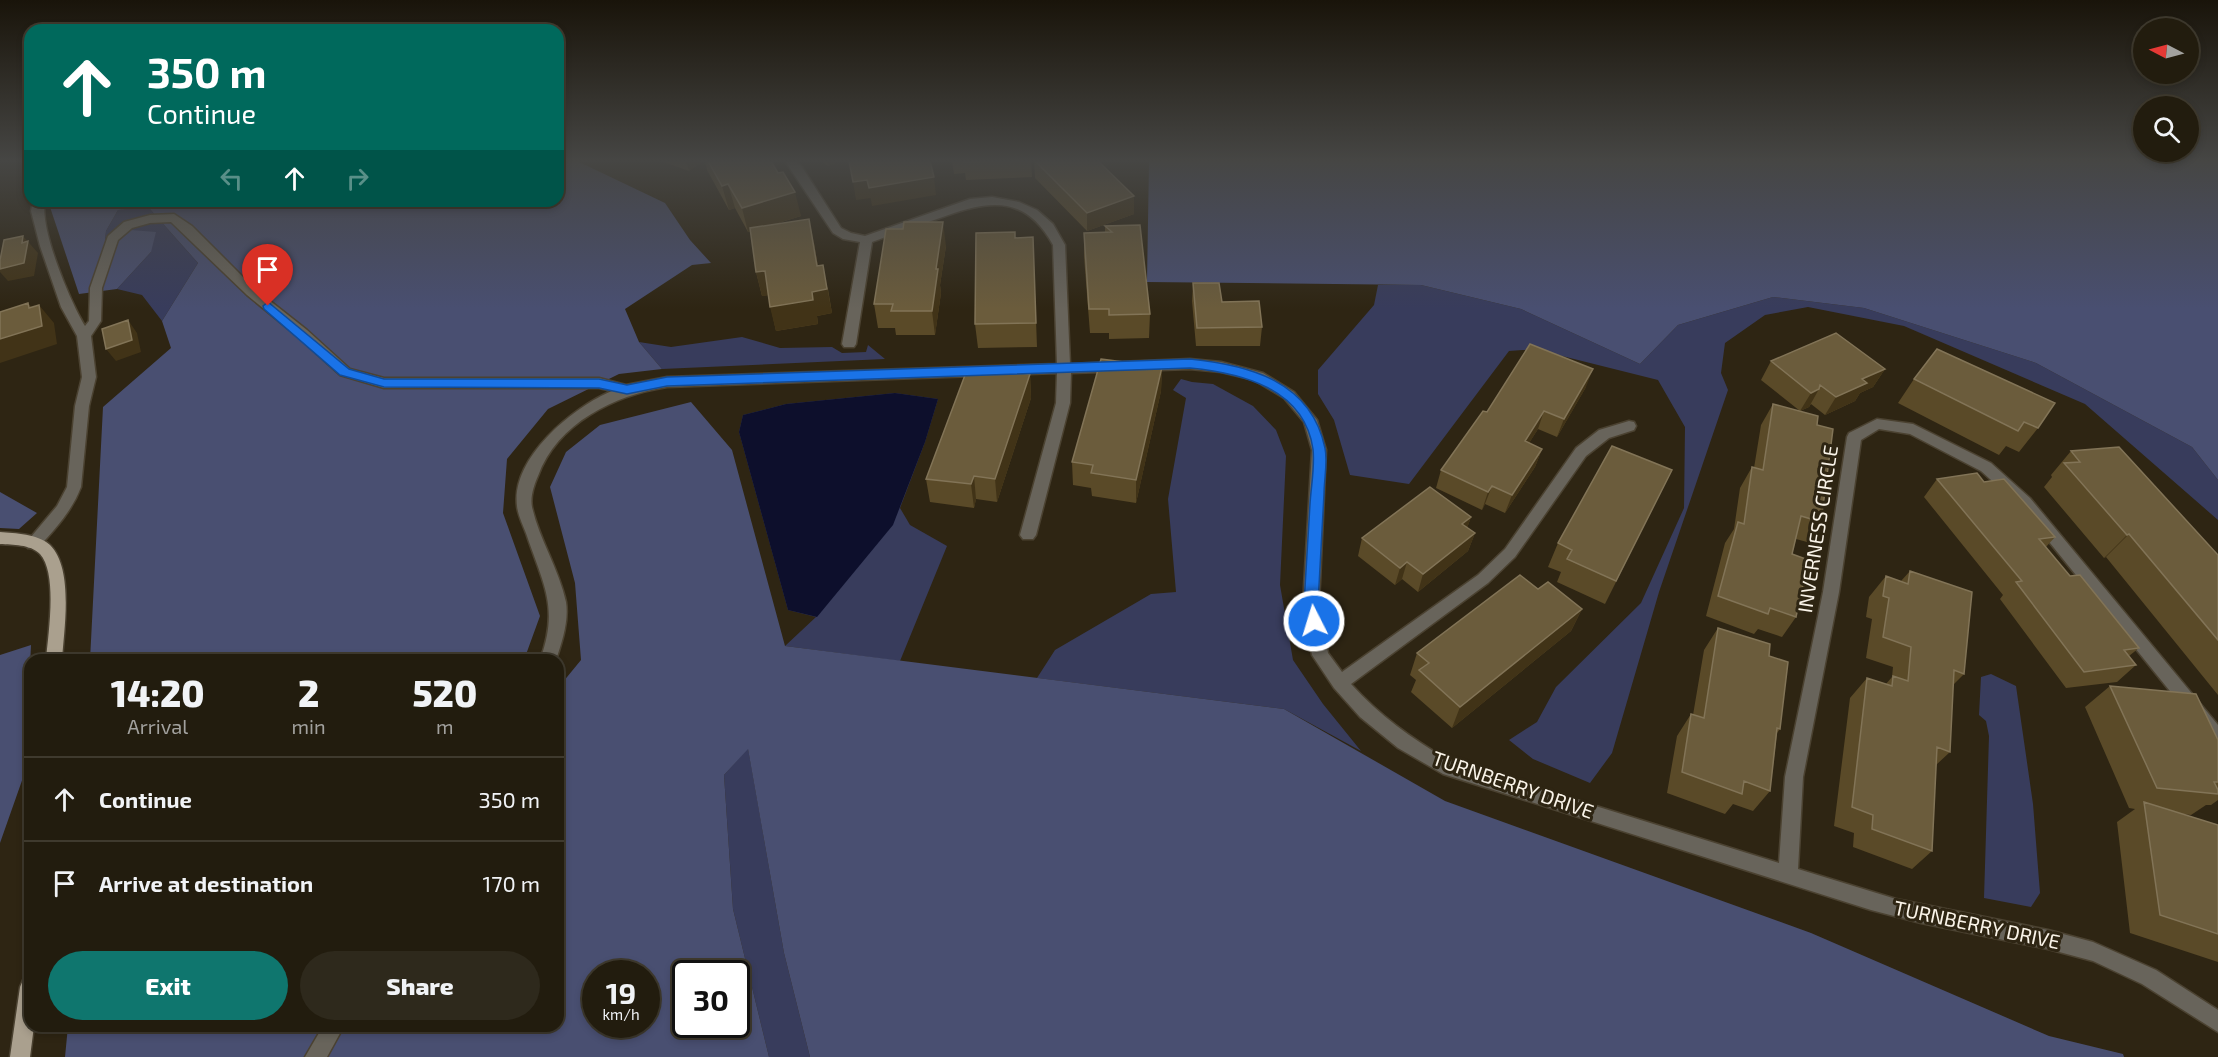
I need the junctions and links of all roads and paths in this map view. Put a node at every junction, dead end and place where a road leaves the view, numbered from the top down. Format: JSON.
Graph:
{"nodes":[{"id":1,"x":38,"y":210,"type":"edge"},
{"id":2,"x":824,"y":210,"type":"edge"},
{"id":3,"x":949,"y":210,"type":"edge"},
{"id":4,"x":1028,"y":210,"type":"edge"},
{"id":5,"x":866,"y":240,"type":"junction"},
{"id":6,"x":84,"y":336,"type":"junction"},
{"id":7,"x":849,"y":344,"type":"dead end"},
{"id":8,"x":1064,"y":368,"type":"junction"},
{"id":9,"x":627,"y":390,"type":"junction"},
{"id":10,"x":1629,"y":426,"type":"dead end"},
{"id":11,"x":1028,"y":535,"type":"dead end"},
{"id":12,"x":0,"y":538,"type":"edge"},
{"id":13,"x":33,"y":544,"type":"junction"},
{"id":14,"x":54,"y":654,"type":"edge"},
{"id":15,"x":550,"y":654,"type":"edge"},
{"id":16,"x":1340,"y":683,"type":"junction"},
{"id":17,"x":2218,"y":738,"type":"edge"},
{"id":18,"x":1788,"y":874,"type":"junction"},
{"id":19,"x":2218,"y":1022,"type":"edge"},
{"id":20,"x":24,"y":1029,"type":"edge"},
{"id":21,"x":330,"y":1032,"type":"edge"},
{"id":22,"x":20,"y":1057,"type":"edge"},
{"id":23,"x":315,"y":1057,"type":"edge"}],
"edges":[{"from":1,"to":6,"type":"street"},
{"from":2,"to":5,"type":"street"},
{"from":3,"to":5,"type":"street"},
{"from":4,"to":8,"type":"street"},
{"from":5,"to":7,"type":"street"},
{"from":6,"to":9,"type":"street"},
{"from":6,"to":13,"type":"street"},
{"from":8,"to":9,"type":"street","name":"TURNBERRY DRIVE"},
{"from":8,"to":11,"type":"street"},
{"from":8,"to":16,"type":"street","name":"TURNBERRY DRIVE"},
{"from":9,"to":15,"type":"street","name":"TURNBERRY DRIVE"},
{"from":10,"to":16,"type":"street"},
{"from":12,"to":13,"type":"main road"},
{"from":13,"to":14,"type":"main road"},
{"from":16,"to":18,"type":"street","name":"TURNBERRY DRIVE"},
{"from":17,"to":18,"type":"street","name":"INVERNESS CIRCLE"},
{"from":18,"to":19,"type":"street","name":"TURNBERRY DRIVE"},
{"from":20,"to":22,"type":"main road"},
{"from":21,"to":23,"type":"street"}]}
